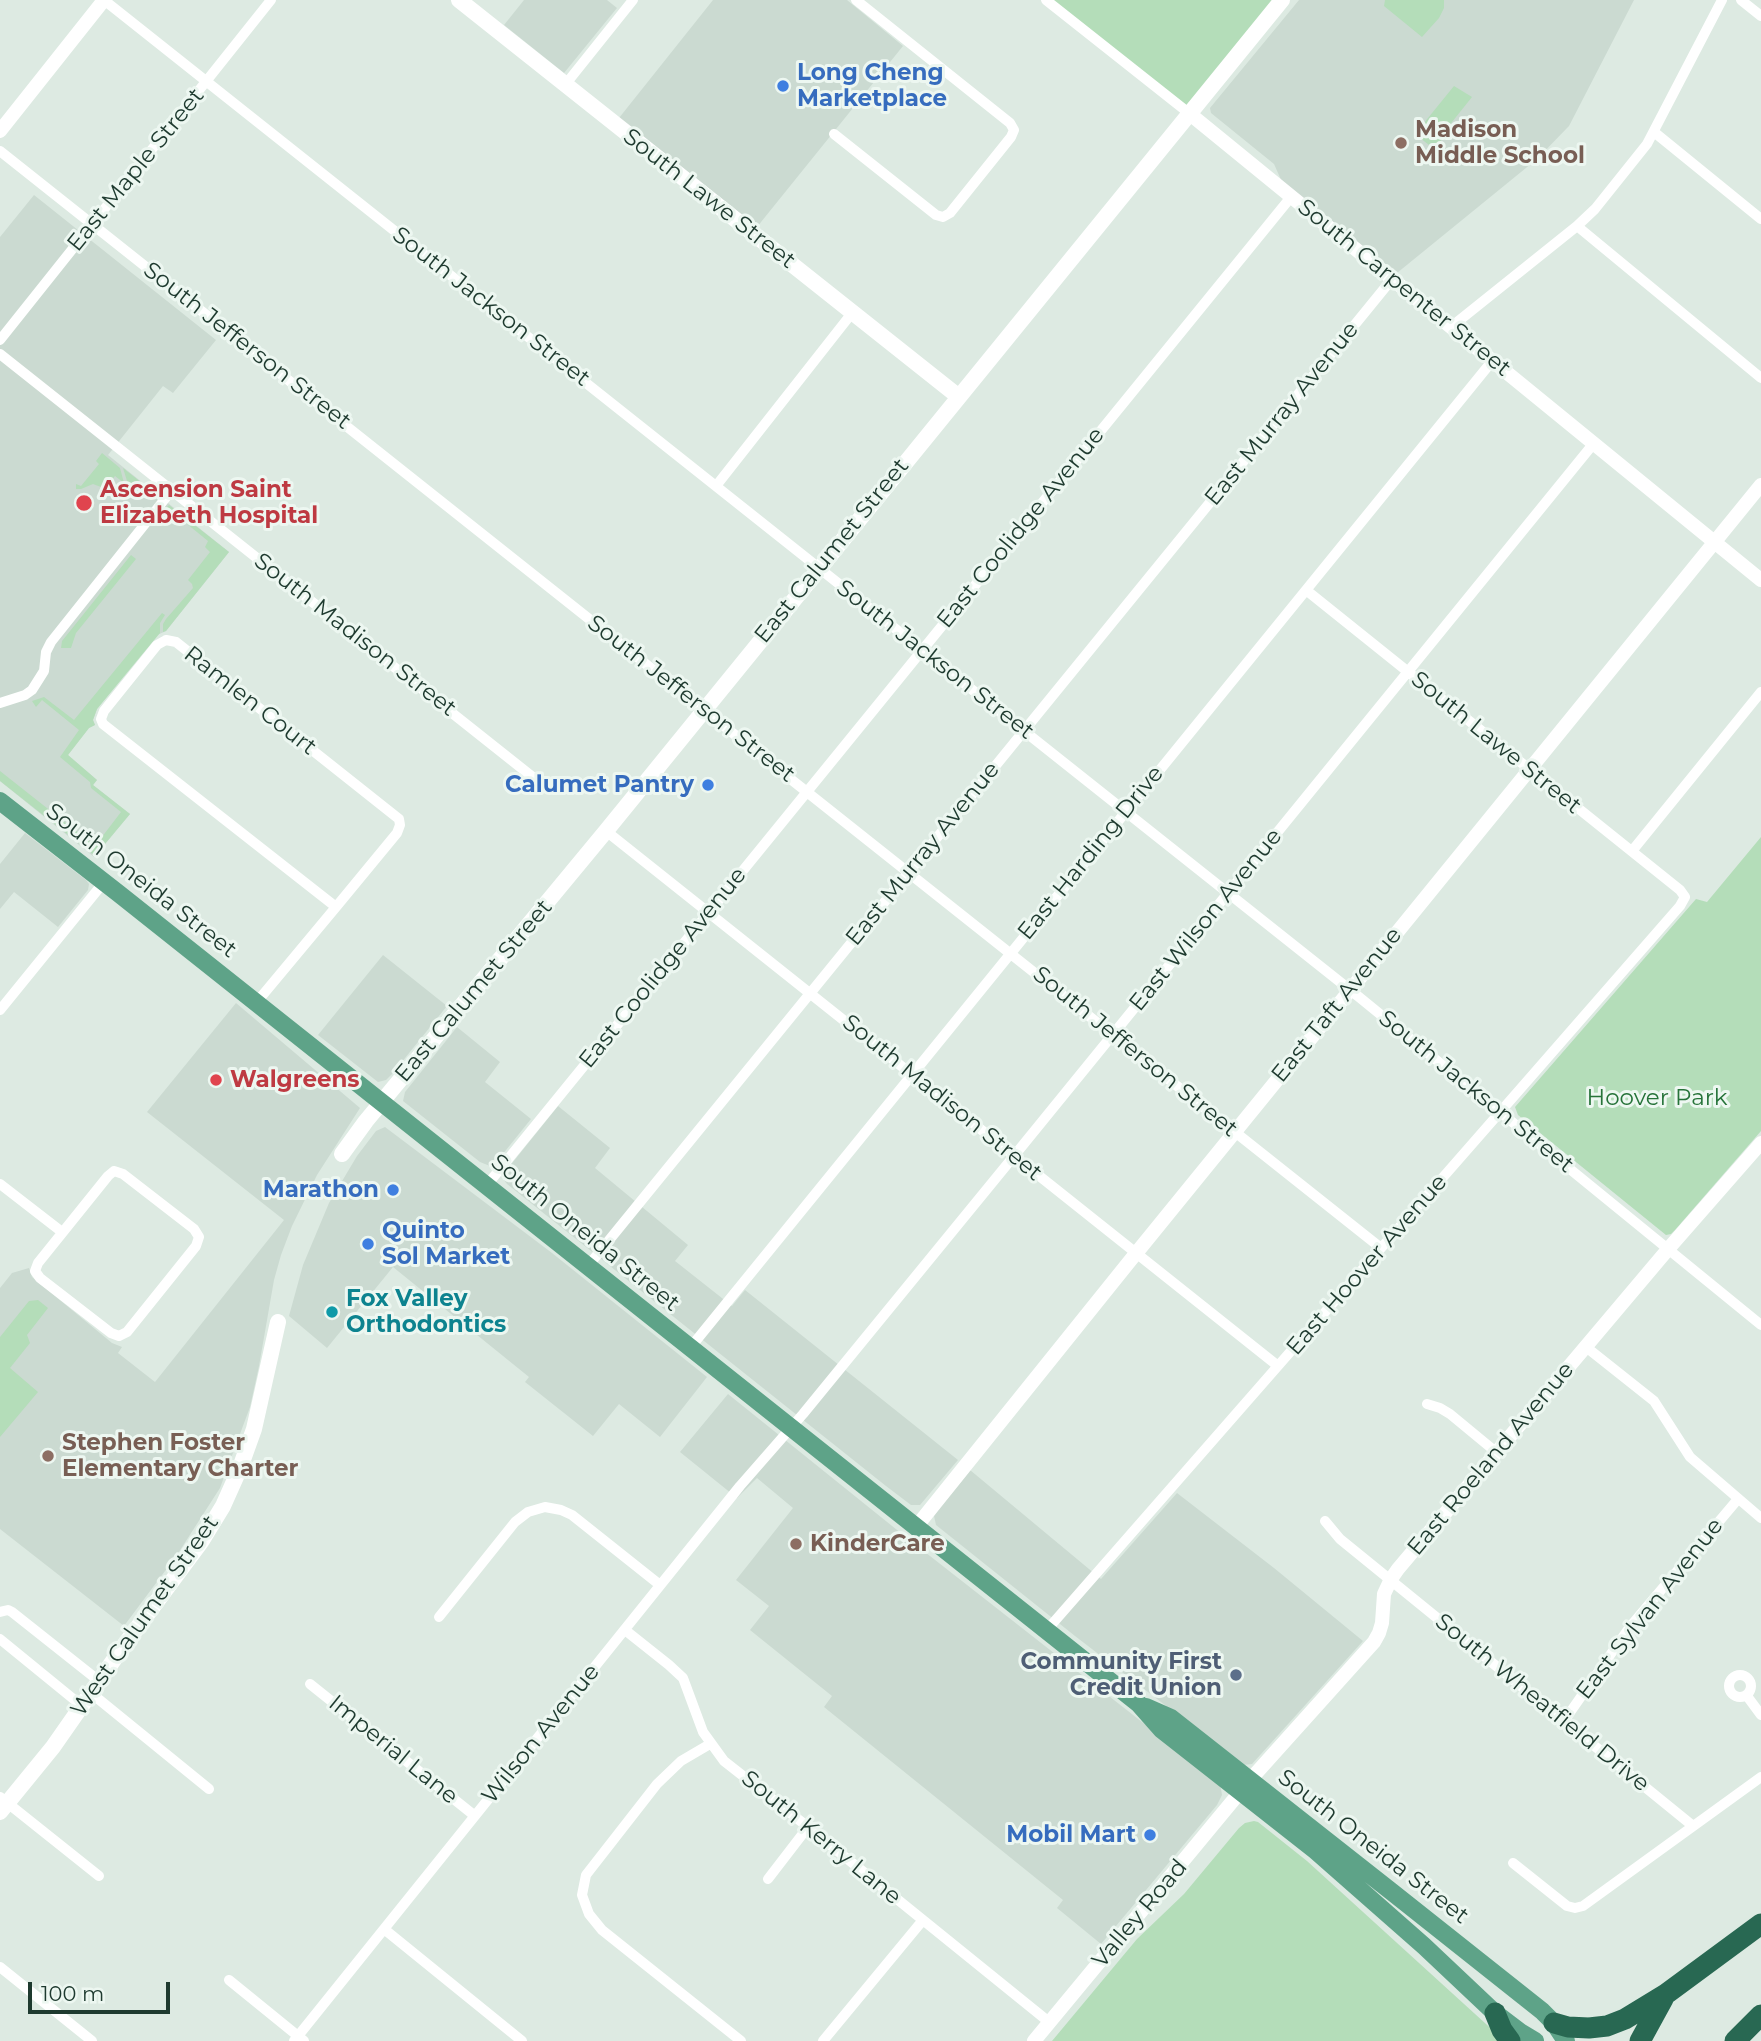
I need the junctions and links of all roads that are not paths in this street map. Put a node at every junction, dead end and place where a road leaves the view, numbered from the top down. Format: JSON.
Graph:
{"nodes":[{"id":1,"x":104,"y":0,"type":"edge"},
{"id":2,"x":271,"y":0,"type":"edge"},
{"id":3,"x":459,"y":0,"type":"edge"},
{"id":4,"x":633,"y":0,"type":"edge"},
{"id":5,"x":856,"y":0,"type":"edge"},
{"id":6,"x":1046,"y":0,"type":"edge"},
{"id":7,"x":1282,"y":0,"type":"edge"},
{"id":8,"x":1721,"y":0,"type":"edge"},
{"id":9,"x":1741,"y":0,"type":"edge"},
{"id":10,"x":1761,"y":16,"type":"edge"},
{"id":11,"x":206,"y":81,"type":"junction"},
{"id":12,"x":565,"y":85,"type":"junction"},
{"id":13,"x":1190,"y":114,"type":"junction"},
{"id":14,"x":0,"y":131,"type":"edge"},
{"id":15,"x":1654,"y":132,"type":"junction"},
{"id":16,"x":834,"y":134,"type":"dead end"},
{"id":17,"x":0,"y":151,"type":"edge"},
{"id":18,"x":1291,"y":197,"type":"junction"},
{"id":19,"x":1761,"y":219,"type":"edge"},
{"id":20,"x":93,"y":224,"type":"junction"},
{"id":21,"x":1577,"y":226,"type":"junction"},
{"id":22,"x":1392,"y":279,"type":"junction"},
{"id":23,"x":852,"y":313,"type":"junction"},
{"id":24,"x":1451,"y":327,"type":"junction"},
{"id":25,"x":0,"y":340,"type":"edge"},
{"id":26,"x":0,"y":354,"type":"edge"},
{"id":27,"x":1493,"y":360,"type":"junction"},
{"id":28,"x":1761,"y":378,"type":"edge"},
{"id":29,"x":959,"y":397,"type":"junction"},
{"id":30,"x":1594,"y":443,"type":"junction"},
{"id":31,"x":1761,"y":485,"type":"edge"},
{"id":32,"x":716,"y":486,"type":"junction"},
{"id":33,"x":172,"y":491,"type":"junction"},
{"id":34,"x":1715,"y":542,"type":"junction"},
{"id":35,"x":819,"y":568,"type":"junction"},
{"id":36,"x":1761,"y":580,"type":"edge"},
{"id":37,"x":1306,"y":590,"type":"junction"},
{"id":38,"x":923,"y":649,"type":"junction"},
{"id":39,"x":1408,"y":672,"type":"junction"},
{"id":40,"x":1761,"y":692,"type":"edge"},
{"id":41,"x":0,"y":703,"type":"edge"},
{"id":42,"x":704,"y":709,"type":"junction"},
{"id":43,"x":1024,"y":730,"type":"junction"},
{"id":44,"x":1530,"y":770,"type":"junction"},
{"id":45,"x":544,"y":786,"type":"dead end"},
{"id":46,"x":807,"y":790,"type":"junction"},
{"id":47,"x":0,"y":801,"type":"edge"},
{"id":48,"x":1125,"y":811,"type":"junction"},
{"id":49,"x":606,"y":831,"type":"junction"},
{"id":50,"x":1632,"y":851,"type":"junction"},
{"id":51,"x":909,"y":872,"type":"junction"},
{"id":52,"x":104,"y":882,"type":"junction"},
{"id":53,"x":1228,"y":893,"type":"junction"},
{"id":54,"x":1685,"y":897,"type":"joint"},
{"id":55,"x":336,"y":907,"type":"junction"},
{"id":56,"x":708,"y":912,"type":"junction"},
{"id":57,"x":1010,"y":953,"type":"junction"},
{"id":58,"x":1350,"y":990,"type":"junction"},
{"id":59,"x":810,"y":993,"type":"junction"},
{"id":60,"x":257,"y":1003,"type":"junction"},
{"id":61,"x":0,"y":1010,"type":"edge"},
{"id":62,"x":1113,"y":1034,"type":"junction"},
{"id":63,"x":912,"y":1074,"type":"junction"},
{"id":64,"x":382,"y":1102,"type":"junction"},
{"id":65,"x":1501,"y":1111,"type":"junction"},
{"id":66,"x":1235,"y":1132,"type":"junction"},
{"id":67,"x":1761,"y":1143,"type":"edge"},
{"id":68,"x":342,"y":1154,"type":"dead end"},
{"id":69,"x":1014,"y":1156,"type":"junction"},
{"id":70,"x":0,"y":1184,"type":"edge"},
{"id":71,"x":487,"y":1185,"type":"junction"},
{"id":72,"x":62,"y":1232,"type":"junction"},
{"id":73,"x":1381,"y":1248,"type":"junction"},
{"id":74,"x":1669,"y":1248,"type":"junction"},
{"id":75,"x":1136,"y":1253,"type":"junction"},
{"id":76,"x":588,"y":1266,"type":"junction"},
{"id":77,"x":278,"y":1322,"type":"dead end"},
{"id":78,"x":1761,"y":1325,"type":"edge"},
{"id":79,"x":1586,"y":1347,"type":"junction"},
{"id":80,"x":690,"y":1348,"type":"junction"},
{"id":81,"x":1278,"y":1366,"type":"junction"},
{"id":82,"x":1427,"y":1404,"type":"dead end"},
{"id":83,"x":790,"y":1428,"type":"junction"},
{"id":84,"x":1496,"y":1452,"type":"junction"},
{"id":85,"x":1738,"y":1499,"type":"junction"},
{"id":86,"x":1761,"y":1518,"type":"edge"},
{"id":87,"x":1325,"y":1521,"type":"dead end"},
{"id":88,"x":916,"y":1527,"type":"junction"},
{"id":89,"x":1391,"y":1579,"type":"junction"},
{"id":90,"x":660,"y":1585,"type":"junction"},
{"id":91,"x":0,"y":1612,"type":"edge"},
{"id":92,"x":439,"y":1617,"type":"dead end"},
{"id":93,"x":625,"y":1630,"type":"junction"},
{"id":94,"x":1046,"y":1631,"type":"junction"},
{"id":95,"x":0,"y":1639,"type":"edge"},
{"id":96,"x":310,"y":1684,"type":"dead end"},
{"id":97,"x":90,"y":1693,"type":"junction"},
{"id":98,"x":1747,"y":1696,"type":"dead end"},
{"id":99,"x":1761,"y":1715,"type":"edge"},
{"id":100,"x":1564,"y":1721,"type":"junction"},
{"id":101,"x":710,"y":1744,"type":"junction"},
{"id":102,"x":1761,"y":1777,"type":"edge"},
{"id":103,"x":1246,"y":1786,"type":"junction"},
{"id":104,"x":209,"y":1788,"type":"dead end"},
{"id":105,"x":2,"y":1804,"type":"edge"},
{"id":106,"x":475,"y":1816,"type":"junction"},
{"id":107,"x":1693,"y":1826,"type":"junction"},
{"id":108,"x":808,"y":1827,"type":"junction"},
{"id":109,"x":1513,"y":1863,"type":"dead end"},
{"id":110,"x":99,"y":1876,"type":"dead end"},
{"id":111,"x":768,"y":1879,"type":"dead end"},
{"id":112,"x":923,"y":1920,"type":"junction"},
{"id":113,"x":1761,"y":1924,"type":"edge"},
{"id":114,"x":383,"y":1929,"type":"junction"},
{"id":115,"x":0,"y":1967,"type":"edge"},
{"id":116,"x":229,"y":1980,"type":"dead end"},
{"id":117,"x":1666,"y":1994,"type":"junction"},
{"id":118,"x":1495,"y":2012,"type":"junction"},
{"id":119,"x":1761,"y":2015,"type":"edge"},
{"id":120,"x":1049,"y":2022,"type":"junction"},
{"id":121,"x":1560,"y":2032,"type":"edge"},
{"id":122,"x":299,"y":2039,"type":"edge"},
{"id":123,"x":92,"y":2041,"type":"edge"},
{"id":124,"x":522,"y":2041,"type":"edge"},
{"id":125,"x":741,"y":2041,"type":"edge"},
{"id":126,"x":823,"y":2041,"type":"edge"},
{"id":127,"x":1034,"y":2041,"type":"edge"},
{"id":128,"x":1510,"y":2041,"type":"edge"},
{"id":129,"x":1535,"y":2041,"type":"edge"},
{"id":130,"x":1640,"y":2041,"type":"edge"},
{"id":131,"x":1735,"y":2041,"type":"edge"}],
"edges":[{"from":1,"to":11,"type":"street","name":"South Jackson Street"},
{"from":1,"to":14,"type":"street"},
{"from":2,"to":11,"type":"street","name":"East Maple Street"},
{"from":3,"to":12,"type":"main road","name":"South Lawe Street"},
{"from":4,"to":12,"type":"street"},
{"from":5,"to":16,"type":"street"},
{"from":6,"to":13,"type":"street","name":"South Carpenter Street"},
{"from":7,"to":13,"type":"main road","name":"East Calumet Street"},
{"from":8,"to":15,"type":"street"},
{"from":9,"to":10,"type":"street"},
{"from":11,"to":20,"type":"street","name":"East Maple Street"},
{"from":11,"to":32,"type":"street","name":"South Jackson Street"},
{"from":12,"to":23,"type":"main road","name":"South Lawe Street"},
{"from":13,"to":18,"type":"street","name":"South Carpenter Street"},
{"from":13,"to":29,"type":"main road","name":"East Calumet Street"},
{"from":15,"to":19,"type":"street"},
{"from":15,"to":21,"type":"street"},
{"from":17,"to":20,"type":"street","name":"South Jefferson Street"},
{"from":18,"to":22,"type":"street","name":"South Carpenter Street"},
{"from":18,"to":38,"type":"street","name":"East Coolidge Avenue"},
{"from":20,"to":25,"type":"street","name":"East Maple Street"},
{"from":20,"to":42,"type":"street","name":"South Jefferson Street"},
{"from":21,"to":24,"type":"street"},
{"from":21,"to":28,"type":"street"},
{"from":22,"to":24,"type":"street","name":"South Carpenter Street"},
{"from":22,"to":43,"type":"street","name":"East Murray Avenue"},
{"from":23,"to":29,"type":"main road","name":"South Lawe Street"},
{"from":23,"to":32,"type":"street"},
{"from":24,"to":27,"type":"street","name":"South Carpenter Street"},
{"from":26,"to":33,"type":"street","name":"South Madison Street"},
{"from":27,"to":30,"type":"street","name":"South Carpenter Street"},
{"from":27,"to":37,"type":"street","name":"East Harding Drive"},
{"from":29,"to":35,"type":"main road","name":"East Calumet Street"},
{"from":30,"to":34,"type":"street","name":"South Carpenter Street"},
{"from":30,"to":39,"type":"street","name":"East Wilson Avenue"},
{"from":31,"to":34,"type":"street","name":"East Taft Avenue"},
{"from":32,"to":35,"type":"street","name":"South Jackson Street"},
{"from":33,"to":41,"type":"street"},
{"from":33,"to":45,"type":"street","name":"South Madison Street"},
{"from":34,"to":36,"type":"street","name":"South Carpenter Street"},
{"from":34,"to":44,"type":"street","name":"East Taft Avenue"},
{"from":35,"to":38,"type":"street","name":"South Jackson Street"},
{"from":35,"to":42,"type":"main road","name":"East Calumet Street"},
{"from":37,"to":39,"type":"street","name":"South Lawe Street"},
{"from":37,"to":48,"type":"street","name":"East Harding Drive"},
{"from":38,"to":43,"type":"street","name":"South Jackson Street"},
{"from":38,"to":46,"type":"street","name":"East Coolidge Avenue"},
{"from":39,"to":44,"type":"street","name":"South Lawe Street"},
{"from":39,"to":53,"type":"street","name":"East Wilson Avenue"},
{"from":40,"to":50,"type":"street"},
{"from":42,"to":46,"type":"street","name":"South Jefferson Street"},
{"from":42,"to":49,"type":"main road","name":"East Calumet Street"},
{"from":43,"to":48,"type":"street","name":"South Jackson Street"},
{"from":43,"to":51,"type":"street","name":"East Murray Avenue"},
{"from":44,"to":50,"type":"street","name":"South Lawe Street"},
{"from":44,"to":58,"type":"street","name":"East Taft Avenue"},
{"from":46,"to":51,"type":"street","name":"South Jefferson Street"},
{"from":46,"to":56,"type":"street","name":"East Coolidge Avenue"},
{"from":47,"to":52,"type":"main road","name":"South Oneida Street"},
{"from":48,"to":53,"type":"street","name":"South Jackson Street"},
{"from":48,"to":57,"type":"street","name":"East Harding Drive"},
{"from":49,"to":56,"type":"street","name":"South Madison Street"},
{"from":49,"to":64,"type":"main road","name":"East Calumet Street"},
{"from":50,"to":54,"type":"street","name":"South Lawe Street"},
{"from":51,"to":57,"type":"street","name":"South Jefferson Street"},
{"from":51,"to":59,"type":"street","name":"East Murray Avenue"},
{"from":52,"to":60,"type":"main road","name":"South Oneida Street"},
{"from":52,"to":61,"type":"street"},
{"from":53,"to":58,"type":"street","name":"South Jackson Street"},
{"from":53,"to":62,"type":"street","name":"East Wilson Avenue"},
{"from":54,"to":65,"type":"street","name":"East Hoover Avenue"},
{"from":55,"to":55,"type":"street","name":"Ramlen Court"},
{"from":55,"to":60,"type":"street","name":"Ramlen Court"},
{"from":56,"to":59,"type":"street","name":"South Madison Street"},
{"from":56,"to":71,"type":"street","name":"East Coolidge Avenue"},
{"from":57,"to":62,"type":"street","name":"South Jefferson Street"},
{"from":57,"to":63,"type":"street","name":"East Harding Drive"},
{"from":58,"to":65,"type":"street","name":"South Jackson Street"},
{"from":58,"to":66,"type":"street","name":"East Taft Avenue"},
{"from":59,"to":63,"type":"street","name":"South Madison Street"},
{"from":59,"to":76,"type":"street","name":"East Murray Avenue"},
{"from":60,"to":64,"type":"main road","name":"South Oneida Street"},
{"from":62,"to":66,"type":"street","name":"South Jefferson Street"},
{"from":62,"to":69,"type":"street","name":"East Wilson Avenue"},
{"from":63,"to":69,"type":"street","name":"South Madison Street"},
{"from":63,"to":80,"type":"street","name":"East Harding Drive"},
{"from":64,"to":68,"type":"main road"},
{"from":64,"to":71,"type":"main road","name":"South Oneida Street"},
{"from":65,"to":73,"type":"street","name":"East Hoover Avenue"},
{"from":65,"to":74,"type":"street","name":"South Jackson Street"},
{"from":66,"to":73,"type":"street","name":"South Jefferson Street"},
{"from":66,"to":75,"type":"street","name":"East Taft Avenue"},
{"from":67,"to":74,"type":"street","name":"East Roeland Avenue"},
{"from":69,"to":75,"type":"street","name":"South Madison Street"},
{"from":69,"to":83,"type":"street","name":"East Wilson Avenue"},
{"from":70,"to":72,"type":"street"},
{"from":71,"to":76,"type":"main road","name":"South Oneida Street"},
{"from":72,"to":72,"type":"street"},
{"from":73,"to":81,"type":"street","name":"East Hoover Avenue"},
{"from":74,"to":78,"type":"street","name":"South Jackson Street"},
{"from":74,"to":79,"type":"street","name":"East Roeland Avenue"},
{"from":75,"to":81,"type":"street","name":"South Madison Street"},
{"from":75,"to":88,"type":"street","name":"East Taft Avenue"},
{"from":76,"to":80,"type":"main road","name":"South Oneida Street"},
{"from":77,"to":97,"type":"main road","name":"West Calumet Street"},
{"from":79,"to":84,"type":"street","name":"East Roeland Avenue"},
{"from":79,"to":85,"type":"street"},
{"from":80,"to":83,"type":"main road","name":"South Oneida Street"},
{"from":81,"to":94,"type":"street","name":"East Hoover Avenue"},
{"from":82,"to":84,"type":"street"},
{"from":83,"to":88,"type":"main road","name":"South Oneida Street"},
{"from":83,"to":90,"type":"street","name":"Wilson Avenue"},
{"from":84,"to":89,"type":"street","name":"East Roeland Avenue"},
{"from":85,"to":86,"type":"street"},
{"from":85,"to":100,"type":"street","name":"East Sylvan Avenue"},
{"from":87,"to":89,"type":"street","name":"South Wheatfield Drive"},
{"from":88,"to":94,"type":"main road","name":"South Oneida Street"},
{"from":89,"to":100,"type":"street","name":"South Wheatfield Drive"},
{"from":89,"to":103,"type":"street","name":"East Roeland Avenue"},
{"from":90,"to":92,"type":"street"},
{"from":90,"to":93,"type":"street","name":"Wilson Avenue"},
{"from":91,"to":97,"type":"street"},
{"from":93,"to":101,"type":"street","name":"South Kerry Lane"},
{"from":93,"to":106,"type":"street","name":"Wilson Avenue"},
{"from":94,"to":103,"type":"main road","name":"South Oneida Street"},
{"from":95,"to":97,"type":"street"},
{"from":96,"to":106,"type":"street","name":"Imperial Lane"},
{"from":97,"to":104,"type":"street"},
{"from":97,"to":105,"type":"main road","name":"West Calumet Street"},
{"from":98,"to":99,"type":"street"},
{"from":100,"to":107,"type":"street","name":"South Wheatfield Drive"},
{"from":101,"to":108,"type":"street","name":"South Kerry Lane"},
{"from":101,"to":125,"type":"street"},
{"from":102,"to":107,"type":"street"},
{"from":103,"to":118,"type":"main road","name":"South Oneida Street"},
{"from":103,"to":120,"type":"street","name":"Valley Road"},
{"from":103,"to":121,"type":"main road","name":"South Oneida Street"},
{"from":105,"to":110,"type":"street"},
{"from":106,"to":114,"type":"street","name":"Wilson Avenue"},
{"from":107,"to":109,"type":"street"},
{"from":108,"to":111,"type":"street"},
{"from":108,"to":112,"type":"street","name":"South Kerry Lane"},
{"from":112,"to":120,"type":"street","name":"South Kerry Lane"},
{"from":112,"to":126,"type":"street"},
{"from":113,"to":117,"type":"highway"},
{"from":114,"to":122,"type":"street","name":"Wilson Avenue"},
{"from":114,"to":124,"type":"street"},
{"from":115,"to":123,"type":"street"},
{"from":116,"to":122,"type":"street"},
{"from":117,"to":121,"type":"highway"},
{"from":117,"to":130,"type":"highway"},
{"from":118,"to":128,"type":"highway"},
{"from":118,"to":129,"type":"main road","name":"South Oneida Street"},
{"from":119,"to":131,"type":"highway"},
{"from":120,"to":127,"type":"street","name":"Valley Road"}]}
